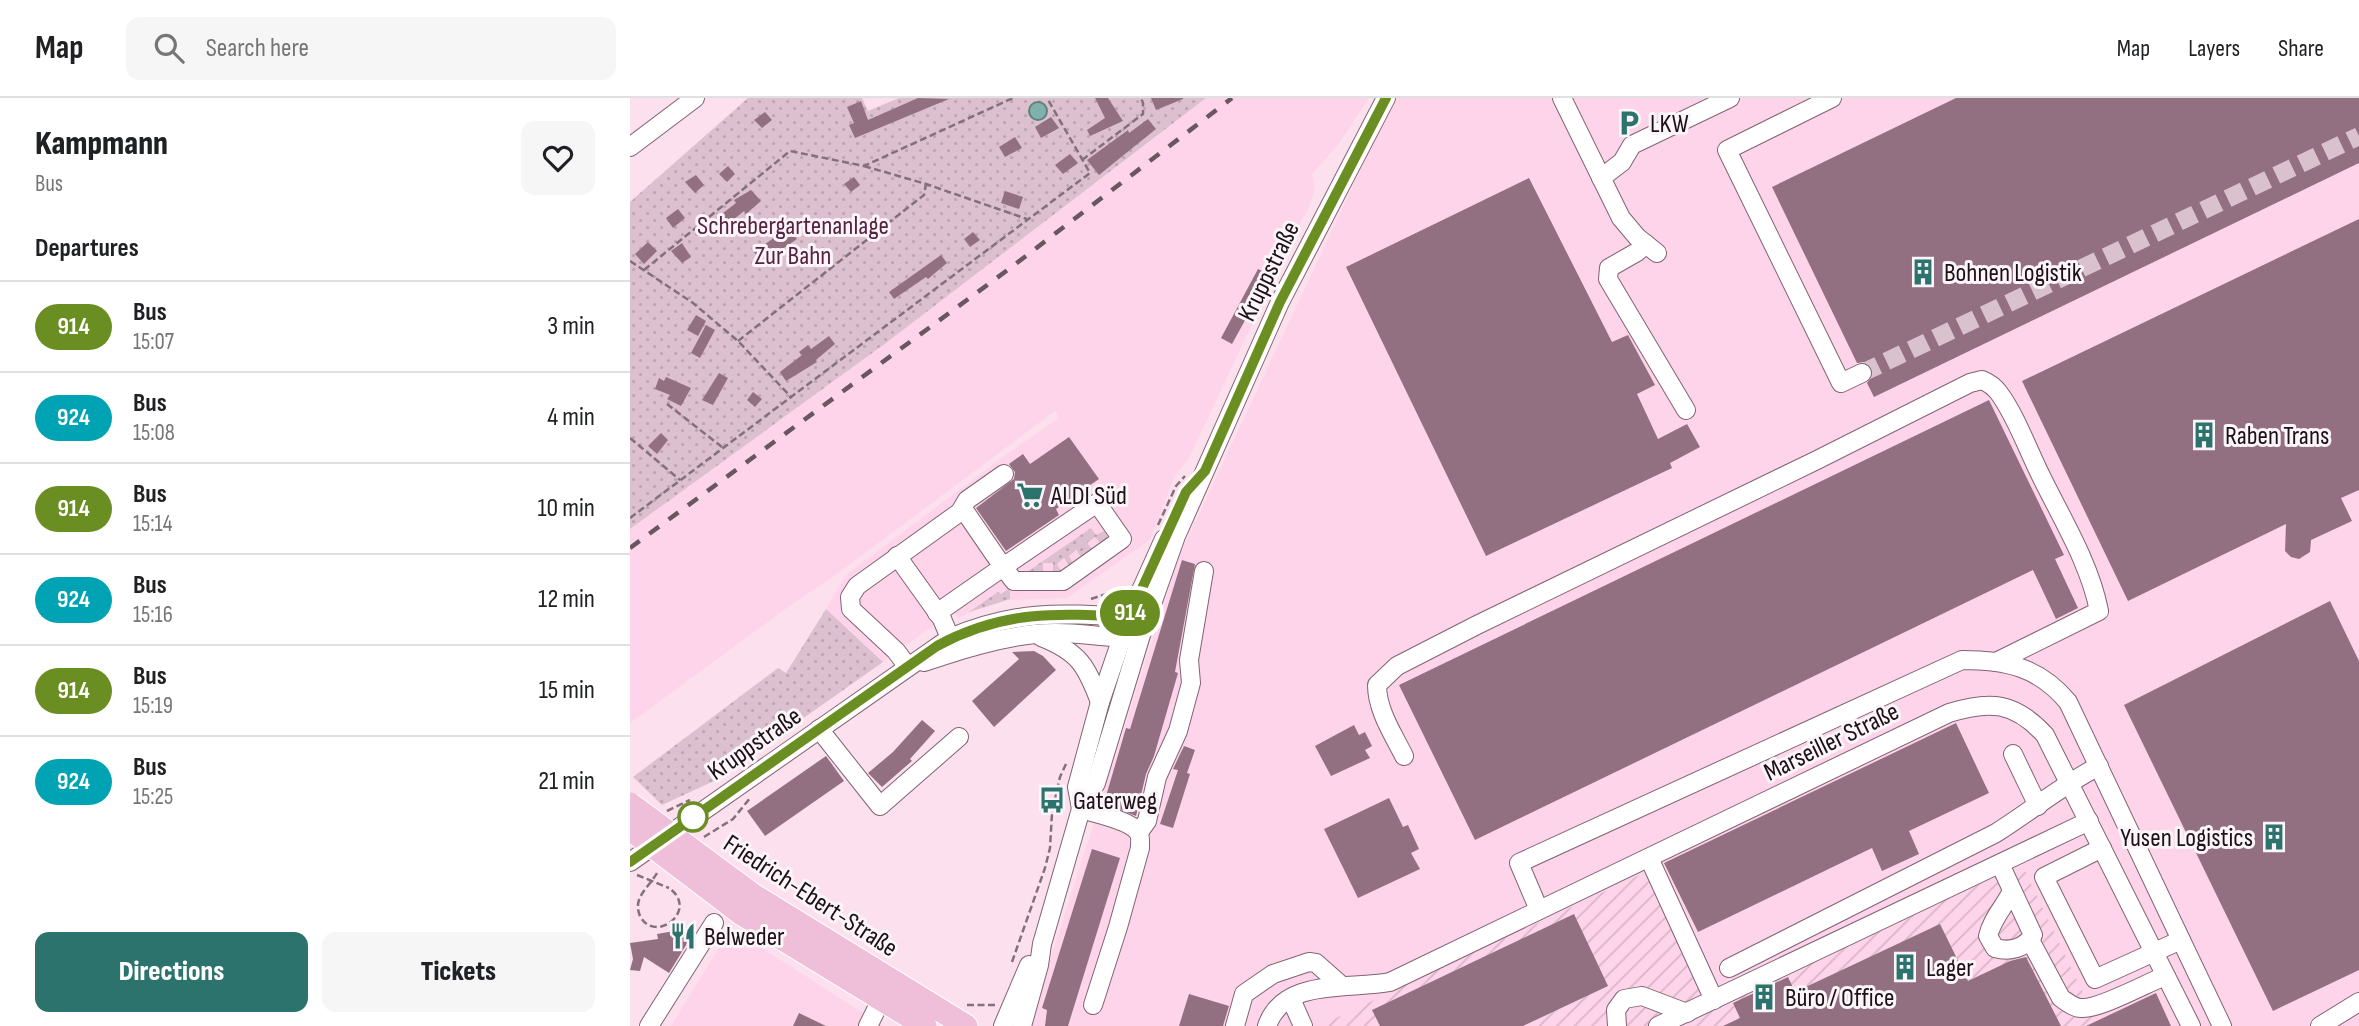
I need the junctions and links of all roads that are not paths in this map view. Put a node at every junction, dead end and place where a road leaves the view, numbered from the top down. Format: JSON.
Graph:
{"nodes":[{"id":1,"x":695,"y":98,"type":"edge"},
{"id":2,"x":1386,"y":98,"type":"edge"},
{"id":3,"x":1730,"y":98,"type":"edge"},
{"id":4,"x":1832,"y":98,"type":"edge"},
{"id":5,"x":1569,"y":100,"type":"edge"},
{"id":6,"x":1801,"y":105,"type":"edge"},
{"id":7,"x":630,"y":147,"type":"edge"},
{"id":8,"x":1601,"y":178,"type":"junction"},
{"id":9,"x":1863,"y":373,"type":"tunnel mouth"},
{"id":10,"x":1686,"y":410,"type":"dead end"},
{"id":11,"x":1205,"y":471,"type":"junction"},
{"id":12,"x":1004,"y":474,"type":"dead end"},
{"id":13,"x":960,"y":512,"type":"junction"},
{"id":14,"x":897,"y":556,"type":"junction"},
{"id":15,"x":1003,"y":567,"type":"junction"},
{"id":16,"x":1204,"y":571,"type":"dead end"},
{"id":17,"x":937,"y":612,"type":"junction"},
{"id":18,"x":1129,"y":617,"type":"junction"},
{"id":19,"x":1035,"y":634,"type":"junction"},
{"id":20,"x":1141,"y":634,"type":"junction"},
{"id":21,"x":950,"y":638,"type":"junction"},
{"id":22,"x":1121,"y":638,"type":"junction"},
{"id":23,"x":1996,"y":662,"type":"junction"},
{"id":24,"x":908,"y":667,"type":"junction"},
{"id":25,"x":1100,"y":702,"type":"junction"},
{"id":26,"x":819,"y":730,"type":"junction"},
{"id":27,"x":959,"y":737,"type":"dead end"},
{"id":28,"x":2012,"y":754,"type":"dead end"},
{"id":29,"x":1404,"y":755,"type":"dead end"},
{"id":30,"x":2099,"y":766,"type":"junction"},
{"id":31,"x":2069,"y":782,"type":"junction"},
{"id":32,"x":630,"y":804,"type":"edge"},
{"id":33,"x":2038,"y":806,"type":"junction"},
{"id":34,"x":1081,"y":809,"type":"junction"},
{"id":35,"x":2089,"y":821,"type":"junction"},
{"id":36,"x":630,"y":829,"type":"edge"},
{"id":37,"x":1139,"y":832,"type":"junction"},
{"id":38,"x":2102,"y":848,"type":"junction"},
{"id":39,"x":1648,"y":858,"type":"junction"},
{"id":40,"x":2000,"y":864,"type":"junction"},
{"id":41,"x":633,"y":868,"type":"edge"},
{"id":42,"x":2012,"y":891,"type":"junction"},
{"id":43,"x":747,"y":905,"type":"junction"},
{"id":44,"x":1539,"y":910,"type":"junction"},
{"id":45,"x":714,"y":923,"type":"dead end"},
{"id":46,"x":2030,"y":940,"type":"junction"},
{"id":47,"x":2181,"y":940,"type":"junction"},
{"id":48,"x":1042,"y":944,"type":"junction"},
{"id":49,"x":2154,"y":954,"type":"junction"},
{"id":50,"x":1729,"y":968,"type":"dead end"},
{"id":51,"x":2165,"y":976,"type":"junction"},
{"id":52,"x":1342,"y":986,"type":"junction"},
{"id":53,"x":1291,"y":999,"type":"junction"},
{"id":54,"x":881,"y":1000,"type":"junction"},
{"id":55,"x":1714,"y":1000,"type":"junction"},
{"id":56,"x":2359,"y":1002,"type":"edge"},
{"id":57,"x":1093,"y":1005,"type":"dead end"},
{"id":58,"x":1687,"y":1013,"type":"junction"},
{"id":59,"x":649,"y":1026,"type":"edge"},
{"id":60,"x":868,"y":1026,"type":"edge"},
{"id":61,"x":925,"y":1026,"type":"edge"},
{"id":62,"x":966,"y":1026,"type":"edge"},
{"id":63,"x":1003,"y":1026,"type":"edge"},
{"id":64,"x":1022,"y":1026,"type":"edge"},
{"id":65,"x":1234,"y":1026,"type":"edge"},
{"id":66,"x":1267,"y":1026,"type":"edge"},
{"id":67,"x":1303,"y":1026,"type":"edge"},
{"id":68,"x":1617,"y":1026,"type":"edge"},
{"id":69,"x":1658,"y":1026,"type":"edge"},
{"id":70,"x":2191,"y":1026,"type":"edge"},
{"id":71,"x":2222,"y":1026,"type":"edge"},
{"id":72,"x":2320,"y":1026,"type":"edge"}],
"edges":[{"from":1,"to":7,"type":"street"},
{"from":2,"to":11,"type":"street","name":"Kruppstraße"},
{"from":3,"to":8,"type":"street"},
{"from":4,"to":6,"type":"street"},
{"from":5,"to":8,"type":"street"},
{"from":6,"to":9,"type":"street"},
{"from":8,"to":10,"type":"street"},
{"from":11,"to":18,"type":"street","name":"Kruppstraße"},
{"from":11,"to":20,"type":"street","name":"Kruppstraße"},
{"from":12,"to":13,"type":"street"},
{"from":13,"to":14,"type":"street"},
{"from":13,"to":15,"type":"street"},
{"from":14,"to":17,"type":"street"},
{"from":14,"to":24,"type":"street"},
{"from":15,"to":15,"type":"street"},
{"from":15,"to":17,"type":"street"},
{"from":16,"to":37,"type":"street"},
{"from":17,"to":21,"type":"street"},
{"from":18,"to":20,"type":"street"},
{"from":18,"to":21,"type":"street","name":"Kruppstraße"},
{"from":18,"to":22,"type":"street"},
{"from":19,"to":22,"type":"street","name":"Kruppstraße"},
{"from":19,"to":24,"type":"street","name":"Kruppstraße"},
{"from":19,"to":25,"type":"street"},
{"from":20,"to":22,"type":"street","name":"Kruppstraße"},
{"from":20,"to":34,"type":"street"},
{"from":21,"to":24,"type":"street","name":"Kruppstraße"},
{"from":22,"to":25,"type":"street"},
{"from":23,"to":29,"type":"street"},
{"from":23,"to":30,"type":"street"},
{"from":23,"to":44,"type":"street"},
{"from":24,"to":26,"type":"street","name":"Kruppstraße"},
{"from":25,"to":34,"type":"street"},
{"from":26,"to":27,"type":"street"},
{"from":26,"to":41,"type":"street","name":"Kruppstraße"},
{"from":28,"to":33,"type":"street"},
{"from":30,"to":31,"type":"street"},
{"from":30,"to":47,"type":"street"},
{"from":31,"to":33,"type":"street"},
{"from":31,"to":35,"type":"street","name":"Marseiller Straße"},
{"from":31,"to":39,"type":"street","name":"Marseiller Straße"},
{"from":32,"to":43,"type":"main road","name":"Friedrich-Ebert-Straße","bridge":true},
{"from":33,"to":50,"type":"street"},
{"from":34,"to":37,"type":"street"},
{"from":34,"to":48,"type":"street"},
{"from":35,"to":38,"type":"street","name":"Marseiller Straße"},
{"from":35,"to":40,"type":"street"},
{"from":36,"to":43,"type":"main road","name":"Friedrich-Ebert-Straße","bridge":true},
{"from":37,"to":57,"type":"street"},
{"from":38,"to":49,"type":"street","name":"Marseiller Straße"},
{"from":38,"to":49,"type":"street"},
{"from":39,"to":44,"type":"street","name":"Marseiller Straße"},
{"from":39,"to":55,"type":"street"},
{"from":40,"to":42,"type":"street"},
{"from":40,"to":55,"type":"street"},
{"from":42,"to":46,"type":"street"},
{"from":42,"to":46,"type":"street"},
{"from":43,"to":54,"type":"main road","name":"Friedrich-Ebert-Straße"},
{"from":43,"to":62,"type":"main road","name":"Friedrich-Ebert-Straße"},
{"from":44,"to":52,"type":"street","name":"Marseiller Straße"},
{"from":45,"to":59,"type":"street"},
{"from":46,"to":51,"type":"street"},
{"from":47,"to":49,"type":"street"},
{"from":47,"to":71,"type":"street"},
{"from":48,"to":63,"type":"street"},
{"from":48,"to":64,"type":"street"},
{"from":49,"to":51,"type":"street","name":"Marseiller Straße"},
{"from":51,"to":70,"type":"street","name":"Marseiller Straße"},
{"from":52,"to":53,"type":"street","name":"Marseiller Straße"},
{"from":52,"to":65,"type":"street"},
{"from":53,"to":66,"type":"street"},
{"from":53,"to":67,"type":"street"},
{"from":54,"to":60,"type":"street"},
{"from":54,"to":61,"type":"main road","name":"Friedrich-Ebert-Straße"},
{"from":55,"to":58,"type":"street"},
{"from":56,"to":72,"type":"street"},
{"from":58,"to":68,"type":"street"},
{"from":58,"to":69,"type":"street"}]}
